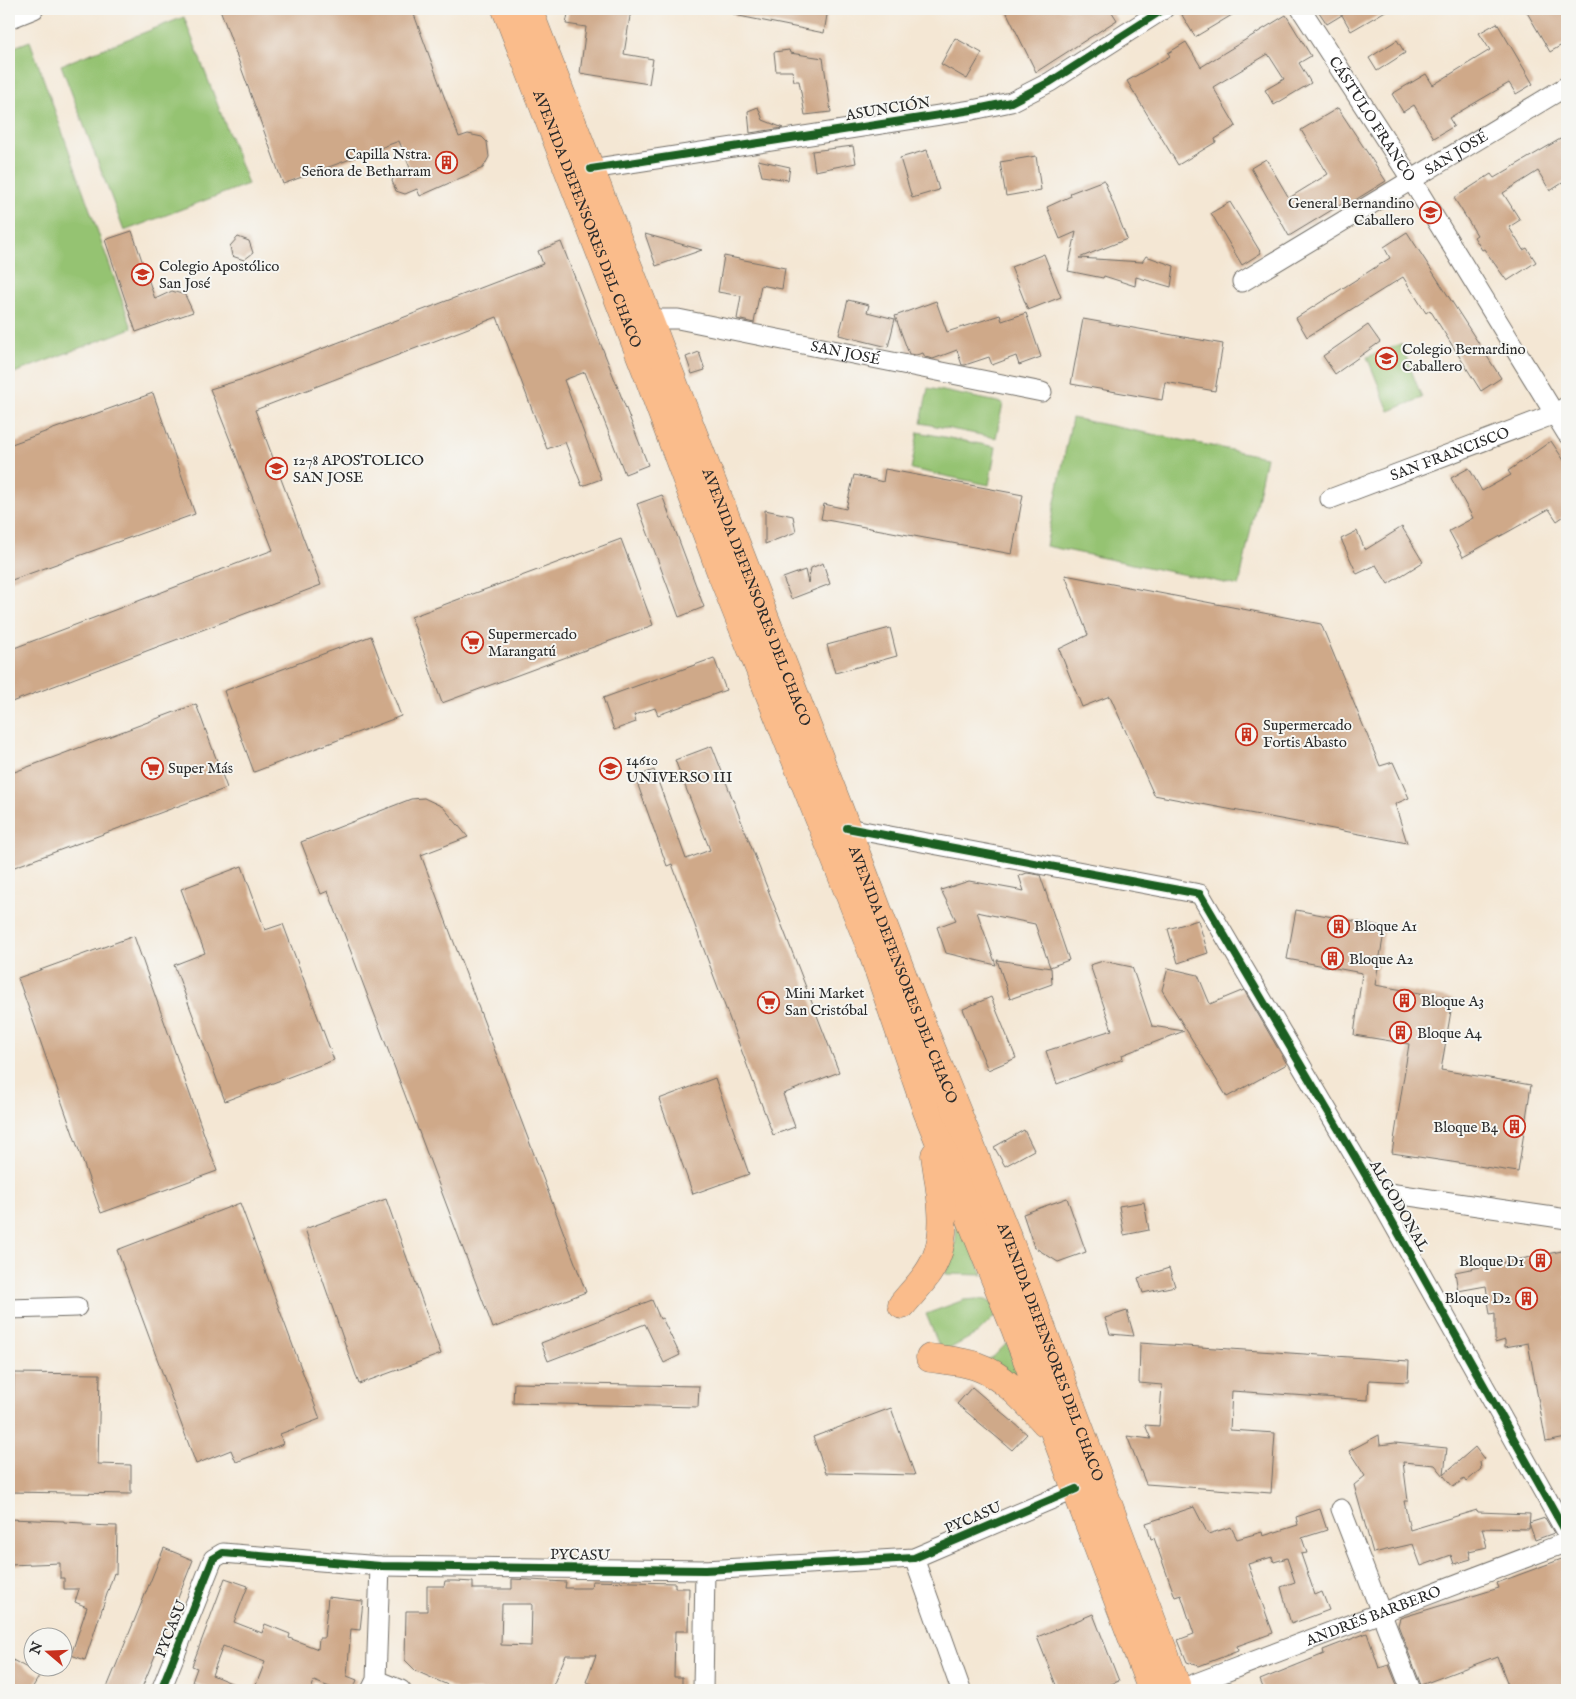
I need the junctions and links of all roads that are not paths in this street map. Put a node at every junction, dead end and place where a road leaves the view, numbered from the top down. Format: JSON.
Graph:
{"nodes":[{"id":1,"x":34,"y":9,"type":"edge"},
{"id":2,"x":506,"y":9,"type":"edge"},
{"id":3,"x":528,"y":9,"type":"edge"},
{"id":4,"x":1164,"y":9,"type":"edge"},
{"id":5,"x":1301,"y":9,"type":"edge"},
{"id":6,"x":9,"y":18,"type":"edge"},
{"id":7,"x":1567,"y":86,"type":"edge"},
{"id":8,"x":591,"y":169,"type":"junction"},
{"id":9,"x":1411,"y":180,"type":"junction"},
{"id":10,"x":1242,"y":282,"type":"dead end"},
{"id":11,"x":649,"y":319,"type":"junction"},
{"id":12,"x":1042,"y":392,"type":"dead end"},
{"id":13,"x":1561,"y":410,"type":"edge"},
{"id":14,"x":1567,"y":434,"type":"edge"},
{"id":15,"x":705,"y":463,"type":"junction"},
{"id":16,"x":1330,"y":499,"type":"dead end"},
{"id":17,"x":742,"y":616,"type":"junction"},
{"id":18,"x":813,"y":742,"type":"junction"},
{"id":19,"x":847,"y":828,"type":"junction"},
{"id":20,"x":930,"y":1118,"type":"junction"},
{"id":21,"x":1375,"y":1191,"type":"junction"},
{"id":22,"x":1567,"y":1219,"type":"edge"},
{"id":23,"x":902,"y":1305,"type":"dead end"},
{"id":24,"x":77,"y":1307,"type":"dead end"},
{"id":25,"x":9,"y":1309,"type":"edge"},
{"id":26,"x":1026,"y":1318,"type":"junction"},
{"id":27,"x":930,"y":1358,"type":"dead end"},
{"id":28,"x":1053,"y":1431,"type":"junction"},
{"id":29,"x":1076,"y":1489,"type":"junction"},
{"id":30,"x":1341,"y":1509,"type":"dead end"},
{"id":31,"x":1567,"y":1534,"type":"edge"},
{"id":32,"x":1567,"y":1542,"type":"edge"},
{"id":33,"x":914,"y":1558,"type":"junction"},
{"id":34,"x":380,"y":1566,"type":"junction"},
{"id":35,"x":705,"y":1570,"type":"junction"},
{"id":36,"x":1381,"y":1612,"type":"junction"},
{"id":37,"x":374,"y":1685,"type":"edge"},
{"id":38,"x":161,"y":1690,"type":"edge"},
{"id":39,"x":401,"y":1690,"type":"edge"},
{"id":40,"x":703,"y":1690,"type":"edge"},
{"id":41,"x":961,"y":1690,"type":"edge"},
{"id":42,"x":1152,"y":1690,"type":"edge"},
{"id":43,"x":1178,"y":1690,"type":"edge"},
{"id":44,"x":1411,"y":1690,"type":"edge"}],
"edges":[{"from":1,"to":6,"type":"street"},
{"from":2,"to":17,"type":"highway","name":"AVENIDA DEFENSORES DEL CHACO"},
{"from":3,"to":8,"type":"highway","name":"AVENIDA DEFENSORES DEL CHACO"},
{"from":4,"to":8,"type":"street","name":"ASUNCIÓN"},
{"from":5,"to":9,"type":"street","name":"CÁSTULO FRANCO"},
{"from":7,"to":9,"type":"street","name":"SAN JOSÉ"},
{"from":8,"to":11,"type":"highway","name":"AVENIDA DEFENSORES DEL CHACO"},
{"from":9,"to":10,"type":"street","name":"SAN JOSÉ"},
{"from":9,"to":13,"type":"street","name":"CÁSTULO FRANCO"},
{"from":11,"to":12,"type":"street","name":"SAN JOSÉ"},
{"from":11,"to":15,"type":"highway","name":"AVENIDA DEFENSORES DEL CHACO"},
{"from":13,"to":14,"type":"street","name":"CÁSTULO FRANCO"},
{"from":13,"to":16,"type":"street","name":"SAN FRANCISCO"},
{"from":15,"to":17,"type":"highway"},
{"from":15,"to":18,"type":"highway","name":"AVENIDA DEFENSORES DEL CHACO"},
{"from":17,"to":18,"type":"highway"},
{"from":17,"to":20,"type":"highway","name":"AVENIDA DEFENSORES DEL CHACO"},
{"from":18,"to":19,"type":"highway","name":"AVENIDA DEFENSORES DEL CHACO"},
{"from":19,"to":21,"type":"street","name":"ALGODONAL"},
{"from":19,"to":26,"type":"highway","name":"AVENIDA DEFENSORES DEL CHACO"},
{"from":20,"to":23,"type":"highway"},
{"from":20,"to":26,"type":"highway","name":"AVENIDA DEFENSORES DEL CHACO"},
{"from":21,"to":22,"type":"street"},
{"from":21,"to":31,"type":"street","name":"ALGODONAL"},
{"from":24,"to":25,"type":"street"},
{"from":26,"to":28,"type":"highway","name":"AVENIDA DEFENSORES DEL CHACO"},
{"from":26,"to":43,"type":"highway","name":"AVENIDA DEFENSORES DEL CHACO"},
{"from":27,"to":28,"type":"highway"},
{"from":28,"to":29,"type":"highway","name":"AVENIDA DEFENSORES DEL CHACO"},
{"from":29,"to":33,"type":"street","name":"PYCASU"},
{"from":29,"to":42,"type":"highway","name":"AVENIDA DEFENSORES DEL CHACO"},
{"from":30,"to":36,"type":"street"},
{"from":32,"to":36,"type":"street","name":"ANDRÉS BARBERO"},
{"from":33,"to":35,"type":"street","name":"PYCASU"},
{"from":33,"to":41,"type":"street"},
{"from":34,"to":35,"type":"street","name":"PYCASU"},
{"from":34,"to":37,"type":"street"},
{"from":34,"to":38,"type":"street","name":"PYCASU"},
{"from":35,"to":40,"type":"street"},
{"from":36,"to":43,"type":"street","name":"ANDRÉS BARBERO"},
{"from":36,"to":44,"type":"street"},
{"from":37,"to":39,"type":"street"}]}
